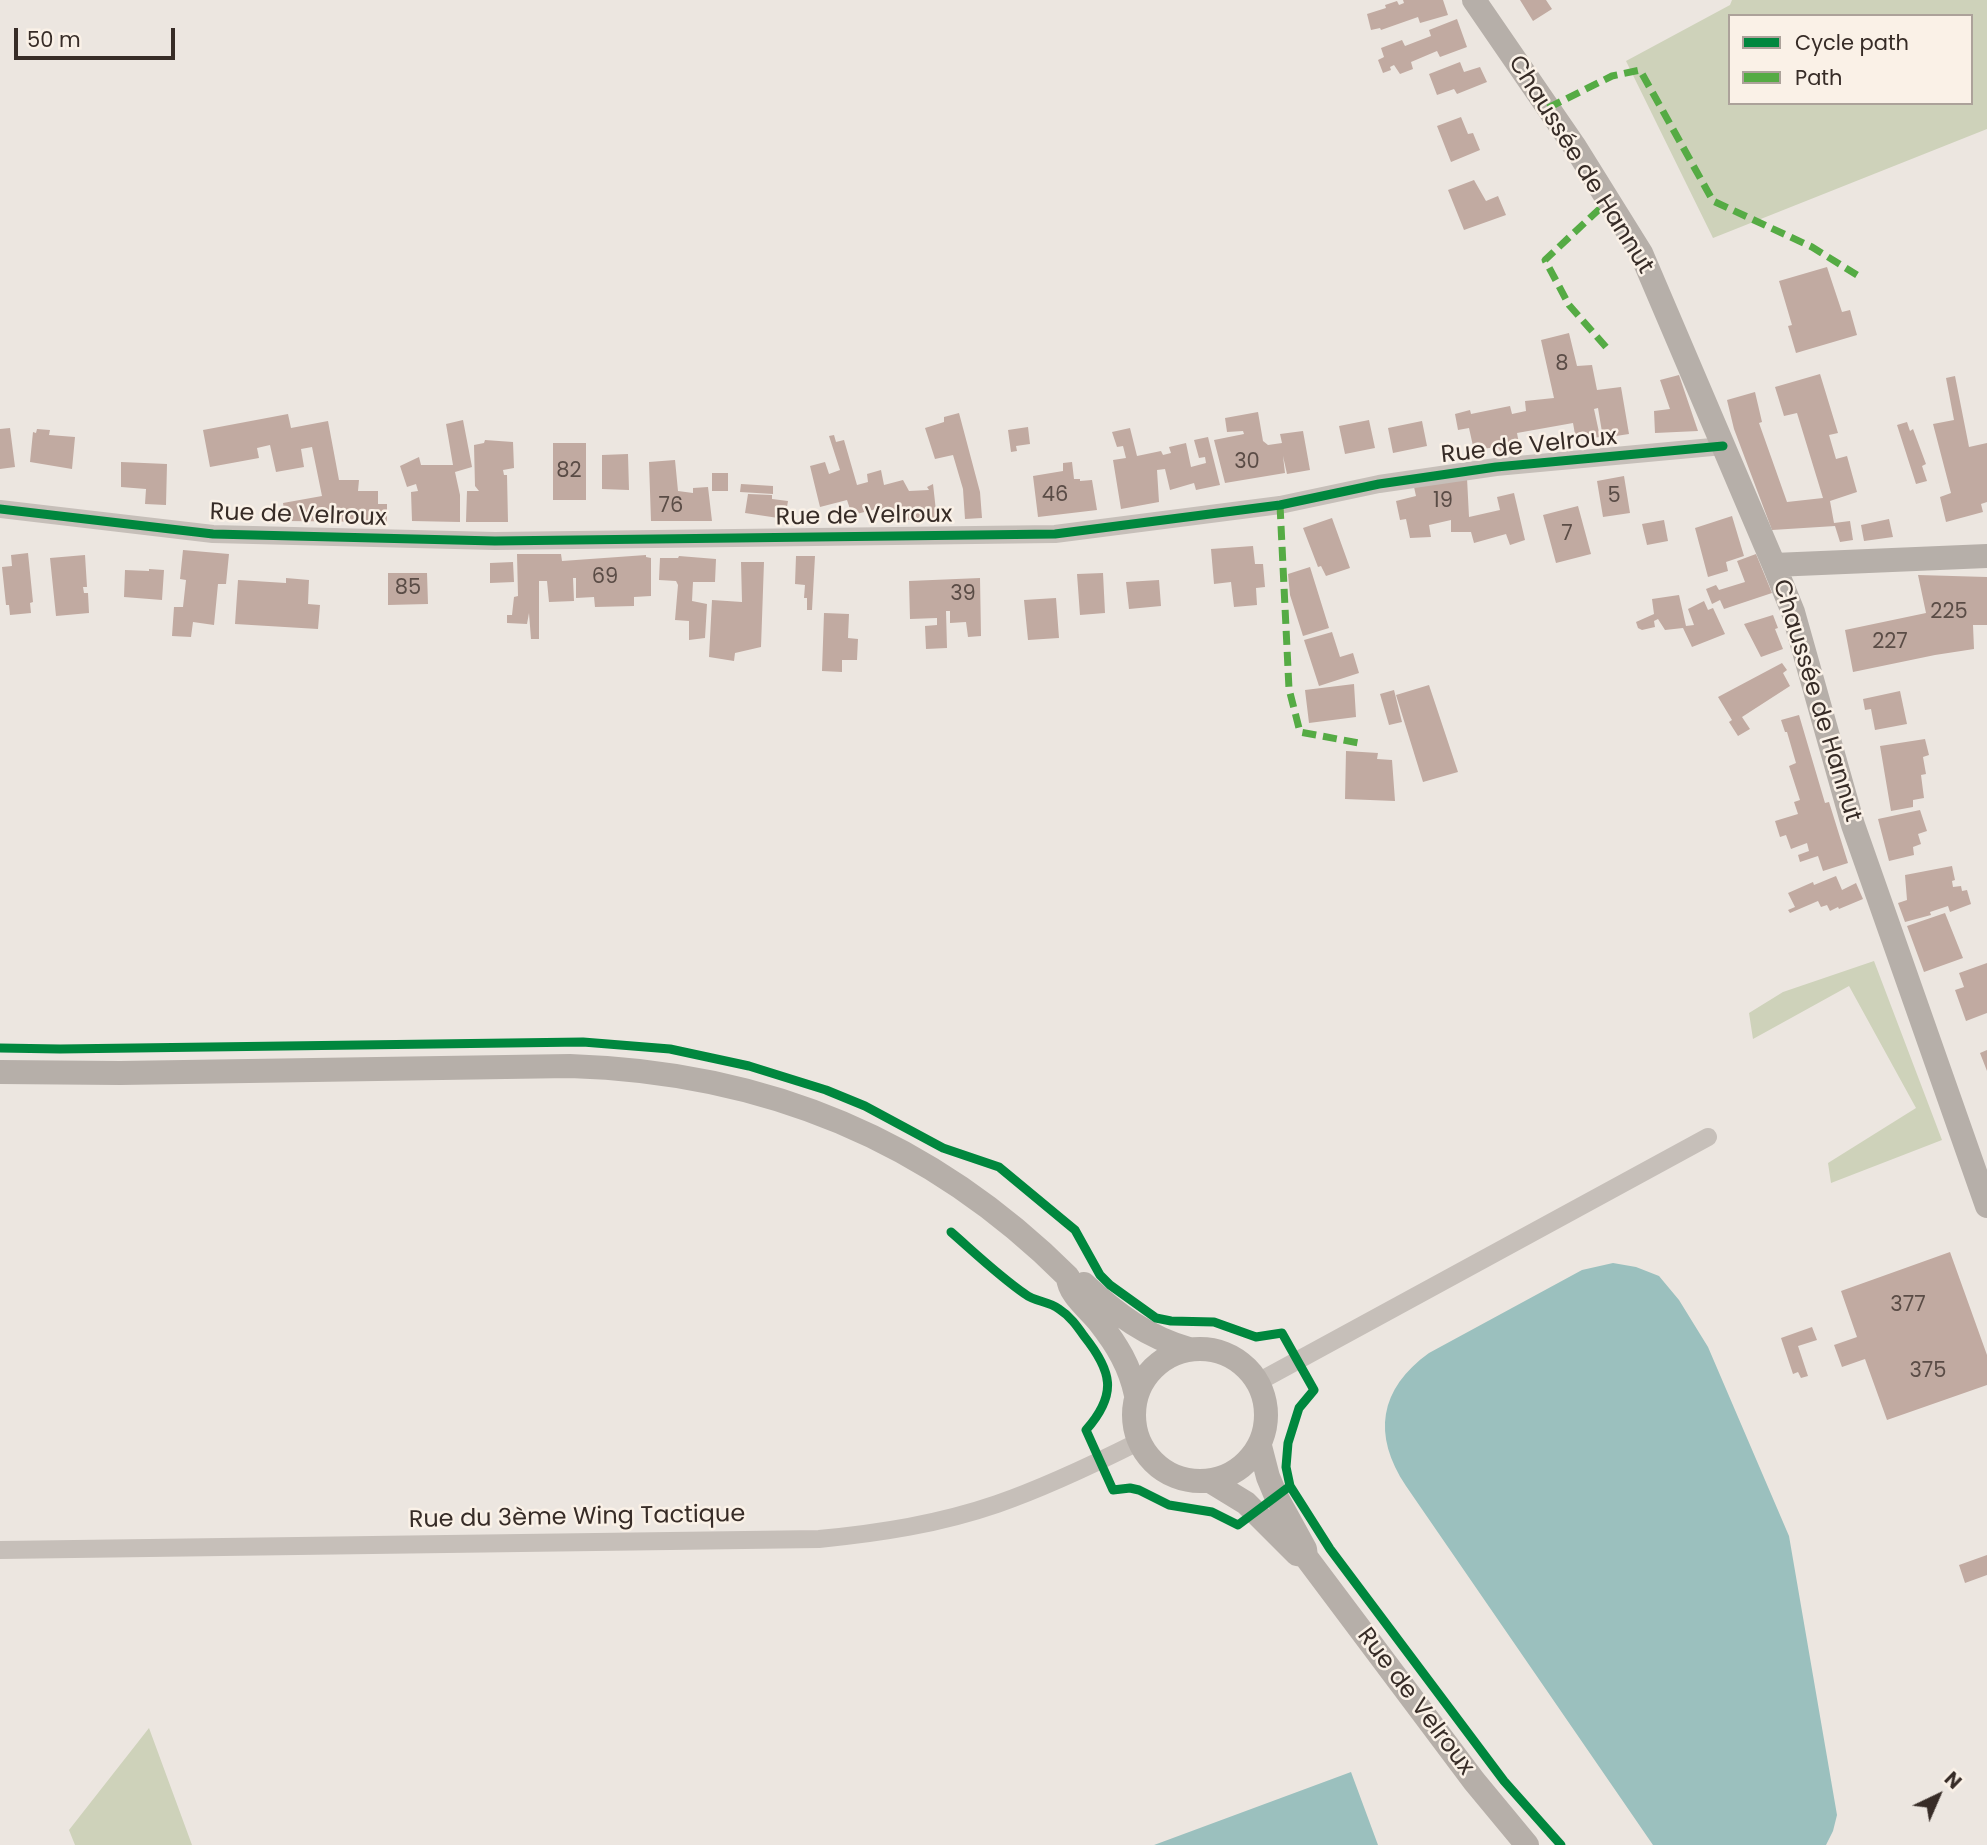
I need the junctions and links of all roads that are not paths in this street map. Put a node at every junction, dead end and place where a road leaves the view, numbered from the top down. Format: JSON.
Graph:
{"nodes":[{"id":1,"x":1474,"y":0,"type":"edge"},
{"id":2,"x":1723,"y":446,"type":"junction"},
{"id":3,"x":0,"y":509,"type":"edge"},
{"id":4,"x":1987,"y":556,"type":"edge"},
{"id":5,"x":1774,"y":565,"type":"junction"},
{"id":6,"x":0,"y":1072,"type":"edge"},
{"id":7,"x":1708,"y":1137,"type":"dead end"},
{"id":8,"x":1987,"y":1206,"type":"edge"},
{"id":9,"x":1068,"y":1278,"type":"junction"},
{"id":10,"x":1189,"y":1349,"type":"junction"},
{"id":11,"x":1258,"y":1382,"type":"junction"},
{"id":12,"x":1136,"y":1395,"type":"junction"},
{"id":13,"x":1139,"y":1442,"type":"junction"},
{"id":14,"x":1260,"y":1446,"type":"junction"},
{"id":15,"x":1210,"y":1482,"type":"junction"},
{"id":16,"x":0,"y":1550,"type":"edge"},
{"id":17,"x":1306,"y":1557,"type":"junction"},
{"id":18,"x":1527,"y":1845,"type":"edge"}],
"edges":[{"from":1,"to":2,"type":"street","name":"Chaussée de Hannut"},
{"from":2,"to":3,"type":"street","name":"Rue de Velroux"},
{"from":2,"to":5,"type":"street","name":"Chaussée de Hannut"},
{"from":4,"to":5,"type":"street"},
{"from":5,"to":8,"type":"street","name":"Chaussée de Hannut"},
{"from":6,"to":9,"type":"street"},
{"from":7,"to":11,"type":"street"},
{"from":9,"to":10,"type":"street"},
{"from":9,"to":12,"type":"street"},
{"from":10,"to":11,"type":"street"},
{"from":10,"to":12,"type":"street"},
{"from":11,"to":14,"type":"street"},
{"from":12,"to":13,"type":"street"},
{"from":13,"to":15,"type":"street"},
{"from":13,"to":16,"type":"street","name":"Rue du 3ème Wing Tactique"},
{"from":14,"to":15,"type":"street"},
{"from":14,"to":17,"type":"street","name":"Rue de Velroux"},
{"from":15,"to":17,"type":"street","name":"Rue de Velroux"},
{"from":17,"to":18,"type":"street","name":"Rue de Velroux"}]}
